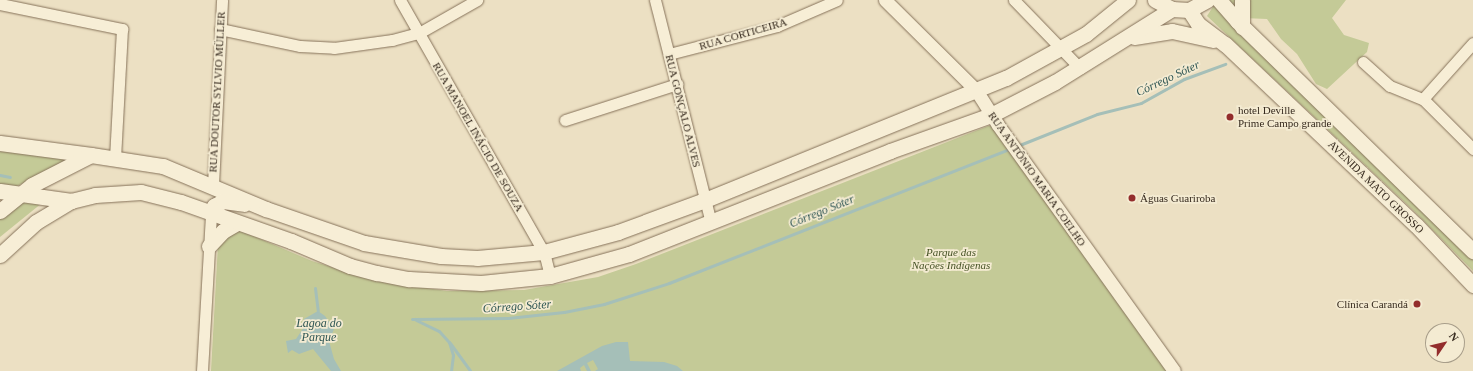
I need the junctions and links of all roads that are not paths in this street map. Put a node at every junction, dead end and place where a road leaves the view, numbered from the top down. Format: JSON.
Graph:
{"nodes":[{"id":1,"x":222,"y":0,"type":"edge"},
{"id":2,"x":400,"y":0,"type":"edge"},
{"id":3,"x":477,"y":0,"type":"edge"},
{"id":4,"x":655,"y":0,"type":"edge"},
{"id":5,"x":837,"y":0,"type":"edge"},
{"id":6,"x":885,"y":0,"type":"edge"},
{"id":7,"x":1014,"y":0,"type":"edge"},
{"id":8,"x":1128,"y":0,"type":"edge"},
{"id":9,"x":1155,"y":0,"type":"edge"},
{"id":10,"x":1207,"y":0,"type":"edge"},
{"id":11,"x":1219,"y":0,"type":"edge"},
{"id":12,"x":1242,"y":0,"type":"edge"},
{"id":13,"x":0,"y":4,"type":"edge"},
{"id":14,"x":1172,"y":9,"type":"junction"},
{"id":15,"x":1189,"y":10,"type":"junction"},
{"id":16,"x":1242,"y":27,"type":"junction"},
{"id":17,"x":220,"y":30,"type":"junction"},
{"id":18,"x":419,"y":33,"type":"junction"},
{"id":19,"x":1126,"y":39,"type":"junction"},
{"id":20,"x":1473,"y":43,"type":"edge"},
{"id":21,"x":1225,"y":44,"type":"junction"},
{"id":22,"x":1063,"y":48,"type":"junction"},
{"id":23,"x":669,"y":54,"type":"junction"},
{"id":24,"x":1363,"y":62,"type":"dead end"},
{"id":25,"x":1080,"y":68,"type":"junction"},
{"id":26,"x":678,"y":84,"type":"junction"},
{"id":27,"x":976,"y":90,"type":"junction"},
{"id":28,"x":1423,"y":99,"type":"junction"},
{"id":29,"x":991,"y":115,"type":"junction"},
{"id":30,"x":565,"y":120,"type":"dead end"},
{"id":31,"x":0,"y":143,"type":"edge"},
{"id":32,"x":1473,"y":149,"type":"edge"},
{"id":33,"x":91,"y":155,"type":"junction"},
{"id":34,"x":115,"y":158,"type":"junction"},
{"id":35,"x":213,"y":185,"type":"junction"},
{"id":36,"x":0,"y":190,"type":"edge"},
{"id":37,"x":20,"y":194,"type":"junction"},
{"id":38,"x":705,"y":200,"type":"junction"},
{"id":39,"x":71,"y":201,"type":"junction"},
{"id":40,"x":266,"y":209,"type":"junction"},
{"id":41,"x":0,"y":211,"type":"edge"},
{"id":42,"x":211,"y":213,"type":"junction"},
{"id":43,"x":1438,"y":217,"type":"junction"},
{"id":44,"x":237,"y":223,"type":"junction"},
{"id":45,"x":711,"y":223,"type":"junction"},
{"id":46,"x":1416,"y":225,"type":"junction"},
{"id":47,"x":322,"y":230,"type":"junction"},
{"id":48,"x":291,"y":241,"type":"junction"},
{"id":49,"x":209,"y":246,"type":"junction"},
{"id":50,"x":1473,"y":251,"type":"edge"},
{"id":51,"x":544,"y":252,"type":"junction"},
{"id":52,"x":0,"y":255,"type":"edge"},
{"id":53,"x":550,"y":276,"type":"junction"},
{"id":54,"x":1470,"y":279,"type":"edge"},
{"id":55,"x":202,"y":371,"type":"edge"},
{"id":56,"x":1174,"y":371,"type":"edge"}],
"edges":[{"from":1,"to":17,"type":"street","name":"RUA DOUTOR SYLVIO MÜLLER"},
{"from":2,"to":18,"type":"street","name":"RUA MANOEL INÁCIO DE SOUZA"},
{"from":3,"to":18,"type":"street"},
{"from":4,"to":23,"type":"street","name":"RUA GONÇALO ALVES"},
{"from":5,"to":23,"type":"street","name":"RUA CORTICEIRA"},
{"from":6,"to":27,"type":"street","name":"RUA ANTÔNIO MARIA COELHO"},
{"from":7,"to":22,"type":"street"},
{"from":8,"to":22,"type":"main road"},
{"from":9,"to":14,"type":"main road"},
{"from":10,"to":15,"type":"main road"},
{"from":11,"to":16,"type":"main road","name":"AVENIDA MATO GROSSO"},
{"from":12,"to":16,"type":"main road"},
{"from":13,"to":34,"type":"street"},
{"from":14,"to":15,"type":"main road"},
{"from":14,"to":19,"type":"main road"},
{"from":15,"to":21,"type":"main road","name":"AVENIDA MATO GROSSO"},
{"from":16,"to":43,"type":"main road","name":"AVENIDA MATO GROSSO"},
{"from":17,"to":18,"type":"street"},
{"from":17,"to":35,"type":"street","name":"RUA DOUTOR SYLVIO MÜLLER"},
{"from":18,"to":51,"type":"street","name":"RUA MANOEL INÁCIO DE SOUZA"},
{"from":19,"to":21,"type":"main road"},
{"from":19,"to":25,"type":"main road"},
{"from":20,"to":28,"type":"street"},
{"from":21,"to":46,"type":"main road","name":"AVENIDA MATO GROSSO"},
{"from":22,"to":25,"type":"street"},
{"from":22,"to":27,"type":"main road"},
{"from":23,"to":26,"type":"street","name":"RUA GONÇALO ALVES"},
{"from":24,"to":28,"type":"street"},
{"from":25,"to":29,"type":"main road"},
{"from":26,"to":30,"type":"street"},
{"from":26,"to":38,"type":"street","name":"RUA GONÇALO ALVES"},
{"from":27,"to":29,"type":"street","name":"RUA ANTÔNIO MARIA COELHO"},
{"from":27,"to":38,"type":"main road"},
{"from":28,"to":32,"type":"street"},
{"from":29,"to":45,"type":"main road"},
{"from":29,"to":56,"type":"street","name":"RUA ANTÔNIO MARIA COELHO"},
{"from":31,"to":33,"type":"main road"},
{"from":33,"to":34,"type":"main road"},
{"from":33,"to":37,"type":"main road"},
{"from":34,"to":35,"type":"main road"},
{"from":35,"to":40,"type":"main road"},
{"from":36,"to":37,"type":"main road"},
{"from":37,"to":39,"type":"main road"},
{"from":37,"to":41,"type":"main road"},
{"from":38,"to":45,"type":"street","name":"RUA GONÇALO ALVES"},
{"from":38,"to":51,"type":"main road"},
{"from":39,"to":42,"type":"main road"},
{"from":39,"to":52,"type":"main road"},
{"from":40,"to":42,"type":"main road"},
{"from":40,"to":47,"type":"main road"},
{"from":42,"to":44,"type":"main road"},
{"from":42,"to":49,"type":"street"},
{"from":43,"to":46,"type":"main road"},
{"from":43,"to":50,"type":"main road","name":"AVENIDA MATO GROSSO"},
{"from":44,"to":48,"type":"main road"},
{"from":44,"to":49,"type":"main road"},
{"from":45,"to":53,"type":"main road"},
{"from":46,"to":54,"type":"main road","name":"AVENIDA MATO GROSSO"},
{"from":47,"to":48,"type":"main road"},
{"from":47,"to":51,"type":"main road"},
{"from":48,"to":53,"type":"main road"},
{"from":49,"to":55,"type":"street"},
{"from":51,"to":53,"type":"street","name":"RUA MANOEL INÁCIO DE SOUZA"}]}
